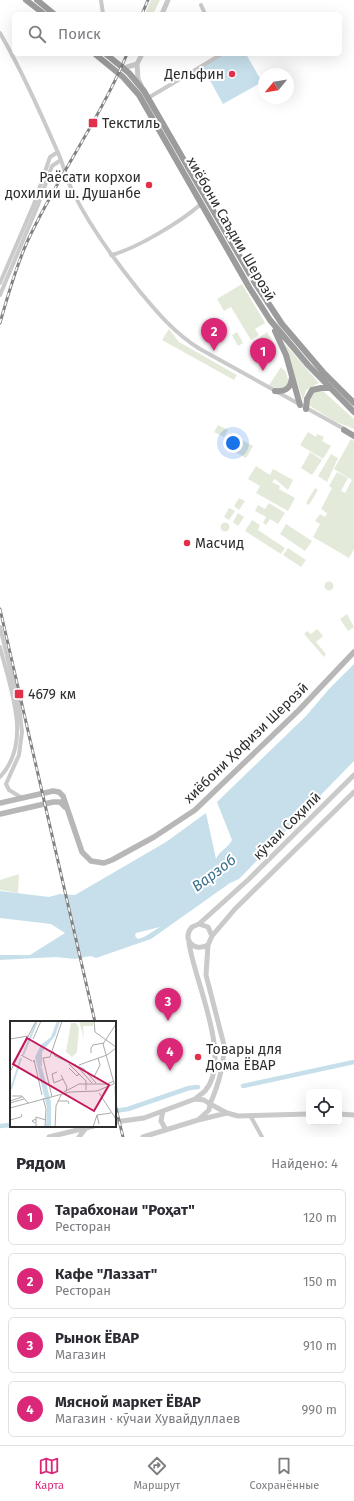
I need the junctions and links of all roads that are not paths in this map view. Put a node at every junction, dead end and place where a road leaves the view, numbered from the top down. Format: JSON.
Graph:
{"nodes":[{"id":1,"x":26,"y":0,"type":"edge"},
{"id":2,"x":36,"y":0,"type":"edge"},
{"id":3,"x":101,"y":0,"type":"edge"},
{"id":4,"x":168,"y":0,"type":"edge"},
{"id":5,"x":201,"y":5,"type":"dead end"},
{"id":6,"x":41,"y":12,"type":"edge"},
{"id":7,"x":51,"y":12,"type":"edge"},
{"id":8,"x":103,"y":12,"type":"edge"},
{"id":9,"x":163,"y":12,"type":"edge"},
{"id":10,"x":204,"y":12,"type":"edge"},
{"id":11,"x":0,"y":33,"type":"edge"},
{"id":12,"x":97,"y":56,"type":"edge"},
{"id":13,"x":111,"y":56,"type":"edge"},
{"id":14,"x":141,"y":56,"type":"edge"},
{"id":15,"x":219,"y":56,"type":"edge"},
{"id":16,"x":137,"y":64,"type":"junction"},
{"id":17,"x":124,"y":68,"type":"junction"},
{"id":18,"x":144,"y":91,"type":"junction"},
{"id":19,"x":148,"y":98,"type":"junction"},
{"id":20,"x":58,"y":152,"type":"junction"},
{"id":21,"x":61,"y":160,"type":"junction"},
{"id":22,"x":201,"y":204,"type":"junction"},
{"id":23,"x":111,"y":255,"type":"junction"},
{"id":24,"x":0,"y":283,"type":"edge"},
{"id":25,"x":0,"y":295,"type":"edge"},
{"id":26,"x":270,"y":320,"type":"junction"},
{"id":27,"x":292,"y":376,"type":"junction"},
{"id":28,"x":329,"y":388,"type":"junction"},
{"id":29,"x":275,"y":392,"type":"junction"},
{"id":30,"x":354,"y":403,"type":"edge"},
{"id":31,"x":300,"y":405,"type":"junction"},
{"id":32,"x":306,"y":409,"type":"junction"},
{"id":33,"x":354,"y":412,"type":"edge"},
{"id":34,"x":344,"y":430,"type":"junction"},
{"id":35,"x":354,"y":432,"type":"edge"},
{"id":36,"x":354,"y":436,"type":"edge"},
{"id":37,"x":0,"y":627,"type":"edge"},
{"id":38,"x":0,"y":647,"type":"edge"},
{"id":39,"x":354,"y":652,"type":"edge"},
{"id":40,"x":9,"y":676,"type":"junction"},
{"id":41,"x":354,"y":775,"type":"edge"},
{"id":42,"x":0,"y":777,"type":"edge"},
{"id":43,"x":354,"y":792,"type":"edge"},
{"id":44,"x":22,"y":798,"type":"junction"},
{"id":45,"x":0,"y":803,"type":"edge"},
{"id":46,"x":66,"y":809,"type":"junction"},
{"id":47,"x":0,"y":814,"type":"edge"},
{"id":48,"x":270,"y":859,"type":"junction"},
{"id":49,"x":279,"y":867,"type":"junction"},
{"id":50,"x":199,"y":924,"type":"junction"},
{"id":51,"x":212,"y":936,"type":"junction"},
{"id":52,"x":190,"y":943,"type":"junction"},
{"id":53,"x":208,"y":945,"type":"junction"},
{"id":54,"x":195,"y":1099,"type":"junction"},
{"id":55,"x":210,"y":1104,"type":"junction"},
{"id":56,"x":163,"y":1111,"type":"junction"},
{"id":57,"x":227,"y":1113,"type":"junction"},
{"id":58,"x":306,"y":1114,"type":"edge"},
{"id":59,"x":342,"y":1114,"type":"edge"},
{"id":60,"x":354,"y":1114,"type":"edge"},
{"id":61,"x":250,"y":1115,"type":"junction"},
{"id":62,"x":198,"y":1120,"type":"junction"},
{"id":63,"x":116,"y":1122,"type":"edge"},
{"id":64,"x":90,"y":1127,"type":"edge"},
{"id":65,"x":86,"y":1128,"type":"junction"},
{"id":66,"x":166,"y":1130,"type":"junction"},
{"id":67,"x":154,"y":1135,"type":"edge"},
{"id":68,"x":49,"y":1137,"type":"edge"},
{"id":69,"x":79,"y":1137,"type":"edge"},
{"id":70,"x":143,"y":1137,"type":"edge"},
{"id":71,"x":262,"y":1137,"type":"edge"}],
"edges":[{"from":1,"to":6,"type":"highway"},
{"from":2,"to":7,"type":"highway"},
{"from":3,"to":8,"type":"street"},
{"from":4,"to":9,"type":"street"},
{"from":5,"to":10,"type":"street"},
{"from":11,"to":20,"type":"street"},
{"from":12,"to":22,"type":"highway","name":"хиёбони Саъдии Шерозӣ"},
{"from":13,"to":17,"type":"highway","name":"хиёбони Саъдии Шерозӣ"},
{"from":14,"to":16,"type":"street"},
{"from":15,"to":19,"type":"street"},
{"from":16,"to":17,"type":"street"},
{"from":16,"to":18,"type":"street"},
{"from":17,"to":18,"type":"highway","name":"хиёбони Саъдии Шерозӣ"},
{"from":18,"to":19,"type":"highway","name":"хиёбони Саъдии Шерозӣ"},
{"from":19,"to":30,"type":"highway","name":"хиёбони Саъдии Шерозӣ"},
{"from":20,"to":21,"type":"street"},
{"from":20,"to":24,"type":"street"},
{"from":21,"to":23,"type":"street"},
{"from":21,"to":25,"type":"street"},
{"from":22,"to":23,"type":"street"},
{"from":22,"to":26,"type":"highway","name":"хиёбони Саъдии Шерозӣ"},
{"from":23,"to":29,"type":"street"},
{"from":26,"to":27,"type":"highway"},
{"from":26,"to":28,"type":"highway","name":"хиёбони Саъдии Шерозӣ"},
{"from":27,"to":29,"type":"highway"},
{"from":27,"to":31,"type":"highway"},
{"from":28,"to":32,"type":"highway"},
{"from":28,"to":33,"type":"highway","name":"хиёбони Саъдии Шерозӣ"},
{"from":29,"to":31,"type":"street"},
{"from":31,"to":32,"type":"street"},
{"from":32,"to":34,"type":"street"},
{"from":34,"to":35,"type":"street"},
{"from":34,"to":36,"type":"highway"},
{"from":37,"to":40,"type":"street"},
{"from":38,"to":40,"type":"street"},
{"from":39,"to":46,"type":"main road","name":"хиёбони Ҳофизи Шерозӣ"},
{"from":40,"to":42,"type":"street"},
{"from":40,"to":44,"type":"street"},
{"from":41,"to":48,"type":"street","name":"кӯчаи Соҳилӣ"},
{"from":43,"to":49,"type":"street","name":"кӯчаи Соҳилӣ"},
{"from":44,"to":45,"type":"main road","name":"хиёбони Ҳофизи Шерозӣ"},
{"from":44,"to":46,"type":"main road","name":"хиёбони Ҳофизи Шерозӣ"},
{"from":46,"to":47,"type":"main road"},
{"from":48,"to":49,"type":"street"},
{"from":48,"to":50,"type":"street","name":"кӯчаи Соҳилӣ"},
{"from":49,"to":51,"type":"street","name":"кӯчаи Соҳилӣ"},
{"from":50,"to":51,"type":"street"},
{"from":50,"to":52,"type":"street","name":"кӯчаи Соҳилӣ"},
{"from":51,"to":53,"type":"street","name":"кӯчаи Соҳилӣ"},
{"from":52,"to":53,"type":"street"},
{"from":52,"to":54,"type":"street","name":"кӯчаи Соҳилӣ"},
{"from":53,"to":55,"type":"street","name":"кӯчаи Соҳилӣ"},
{"from":54,"to":55,"type":"street"},
{"from":54,"to":56,"type":"street"},
{"from":55,"to":57,"type":"street"},
{"from":55,"to":62,"type":"street","name":"кӯчаи Соҳилӣ"},
{"from":56,"to":63,"type":"street"},
{"from":56,"to":66,"type":"street"},
{"from":57,"to":61,"type":"street"},
{"from":57,"to":62,"type":"street"},
{"from":58,"to":61,"type":"street"},
{"from":59,"to":60,"type":"street"},
{"from":61,"to":71,"type":"street"},
{"from":62,"to":66,"type":"street"},
{"from":64,"to":65,"type":"street"},
{"from":65,"to":68,"type":"street"},
{"from":65,"to":69,"type":"street"},
{"from":66,"to":67,"type":"street"},
{"from":67,"to":70,"type":"street"}]}
